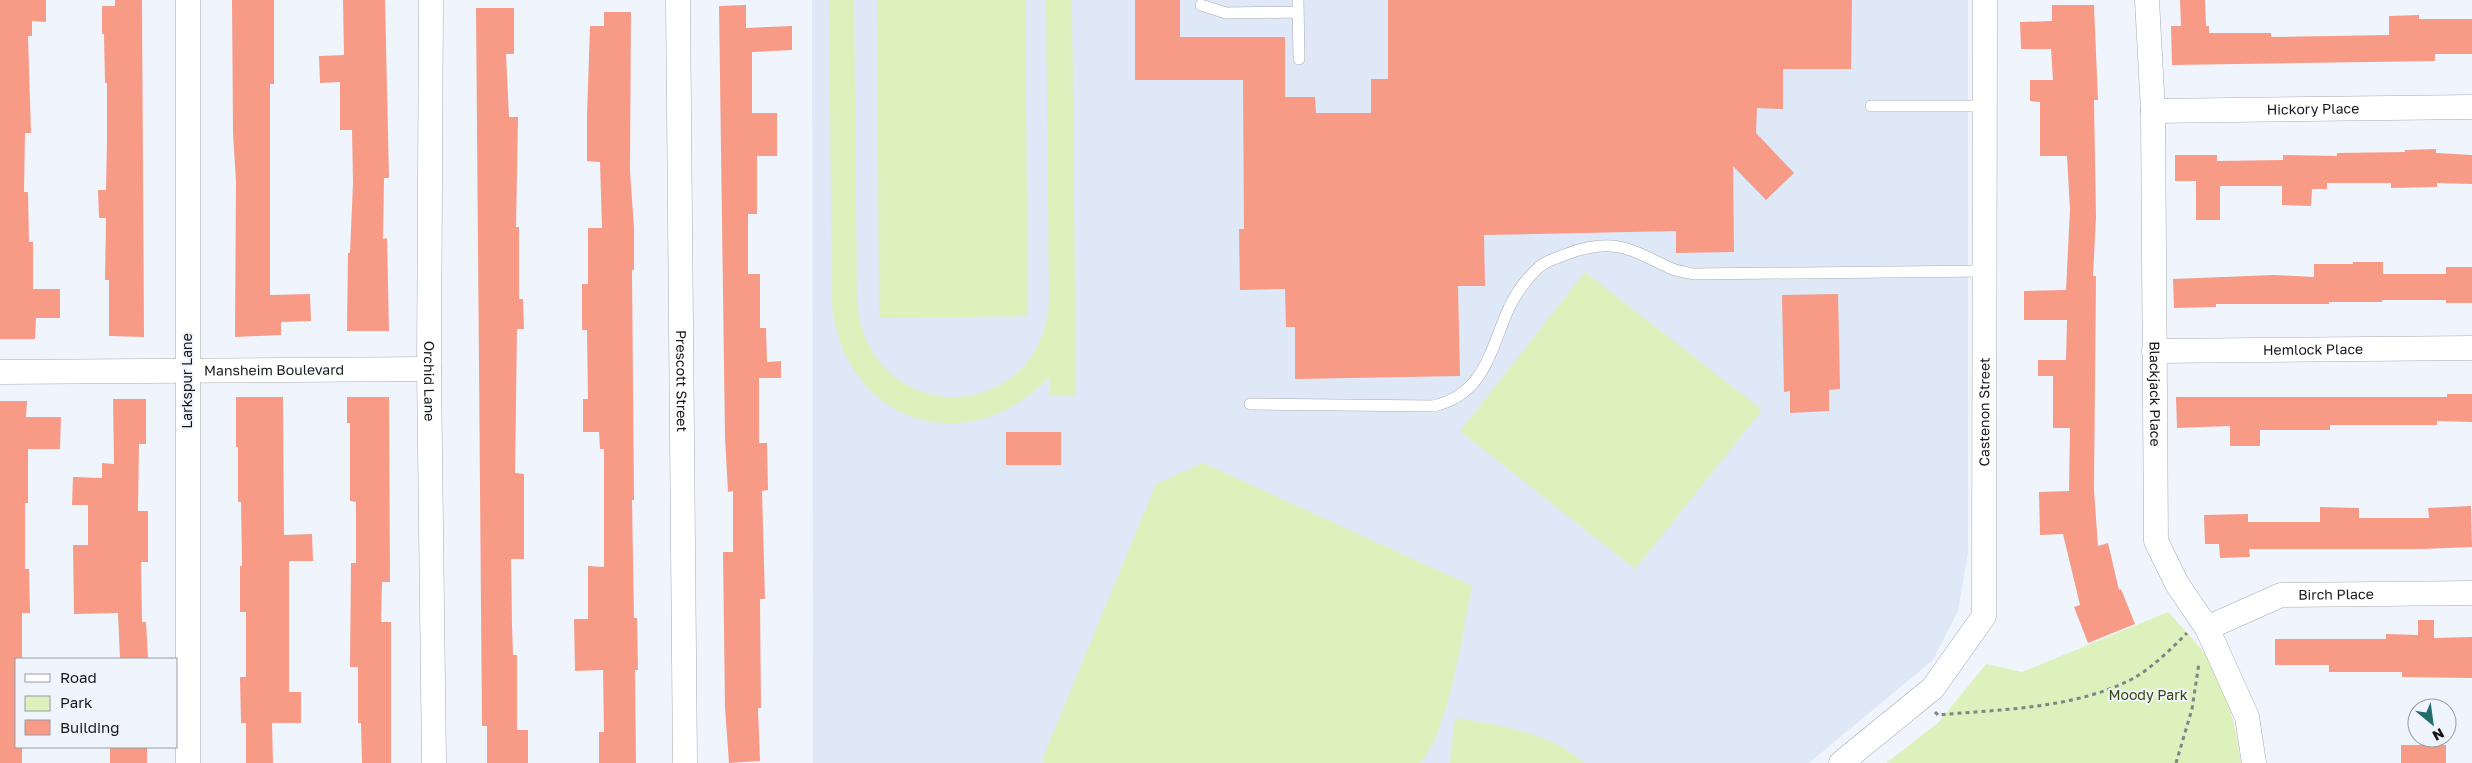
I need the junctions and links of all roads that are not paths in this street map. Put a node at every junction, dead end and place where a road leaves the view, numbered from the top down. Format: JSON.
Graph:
{"nodes":[{"id":1,"x":188,"y":0,"type":"edge"},
{"id":2,"x":431,"y":0,"type":"edge"},
{"id":3,"x":678,"y":0,"type":"edge"},
{"id":4,"x":1298,"y":0,"type":"edge"},
{"id":5,"x":1985,"y":0,"type":"edge"},
{"id":6,"x":2147,"y":0,"type":"edge"},
{"id":7,"x":1201,"y":5,"type":"dead end"},
{"id":8,"x":1298,"y":12,"type":"junction"},
{"id":9,"x":1299,"y":59,"type":"dead end"},
{"id":10,"x":1871,"y":106,"type":"dead end"},
{"id":11,"x":1985,"y":106,"type":"junction"},
{"id":12,"x":2472,"y":107,"type":"edge"},
{"id":13,"x":2153,"y":111,"type":"junction"},
{"id":14,"x":1985,"y":271,"type":"junction"},
{"id":15,"x":2472,"y":348,"type":"edge"},
{"id":16,"x":2154,"y":351,"type":"junction"},
{"id":17,"x":429,"y":369,"type":"junction"},
{"id":18,"x":0,"y":372,"type":"edge"},
{"id":19,"x":186,"y":372,"type":"junction"},
{"id":20,"x":1250,"y":404,"type":"dead end"},
{"id":21,"x":2472,"y":593,"type":"edge"},
{"id":22,"x":2203,"y":635,"type":"junction"},
{"id":23,"x":188,"y":763,"type":"edge"},
{"id":24,"x":434,"y":763,"type":"edge"},
{"id":25,"x":686,"y":763,"type":"edge"},
{"id":26,"x":1841,"y":763,"type":"edge"},
{"id":27,"x":2254,"y":763,"type":"edge"}],
"edges":[{"from":1,"to":19,"type":"street","name":"Larkspur Lane"},
{"from":2,"to":17,"type":"street","name":"Orchid Lane"},
{"from":3,"to":25,"type":"street","name":"Prescott Street"},
{"from":4,"to":8,"type":"lane"},
{"from":5,"to":11,"type":"street","name":"Castenon Street"},
{"from":6,"to":13,"type":"street","name":"Blackjack Place"},
{"from":7,"to":8,"type":"lane"},
{"from":8,"to":9,"type":"lane"},
{"from":10,"to":11,"type":"lane"},
{"from":11,"to":14,"type":"street","name":"Castenon Street"},
{"from":12,"to":13,"type":"street","name":"Hickory Place"},
{"from":13,"to":16,"type":"street","name":"Blackjack Place"},
{"from":14,"to":20,"type":"lane"},
{"from":14,"to":26,"type":"street","name":"Castenon Street"},
{"from":15,"to":16,"type":"street","name":"Hemlock Place"},
{"from":16,"to":22,"type":"street","name":"Blackjack Place"},
{"from":17,"to":19,"type":"street","name":"Mansheim Boulevard"},
{"from":17,"to":24,"type":"street","name":"Orchid Lane"},
{"from":18,"to":19,"type":"street","name":"Mansheim Boulevard"},
{"from":19,"to":23,"type":"street","name":"Larkspur Lane"},
{"from":21,"to":22,"type":"street","name":"Birch Place"},
{"from":22,"to":27,"type":"street","name":"Blackjack Place"}]}
